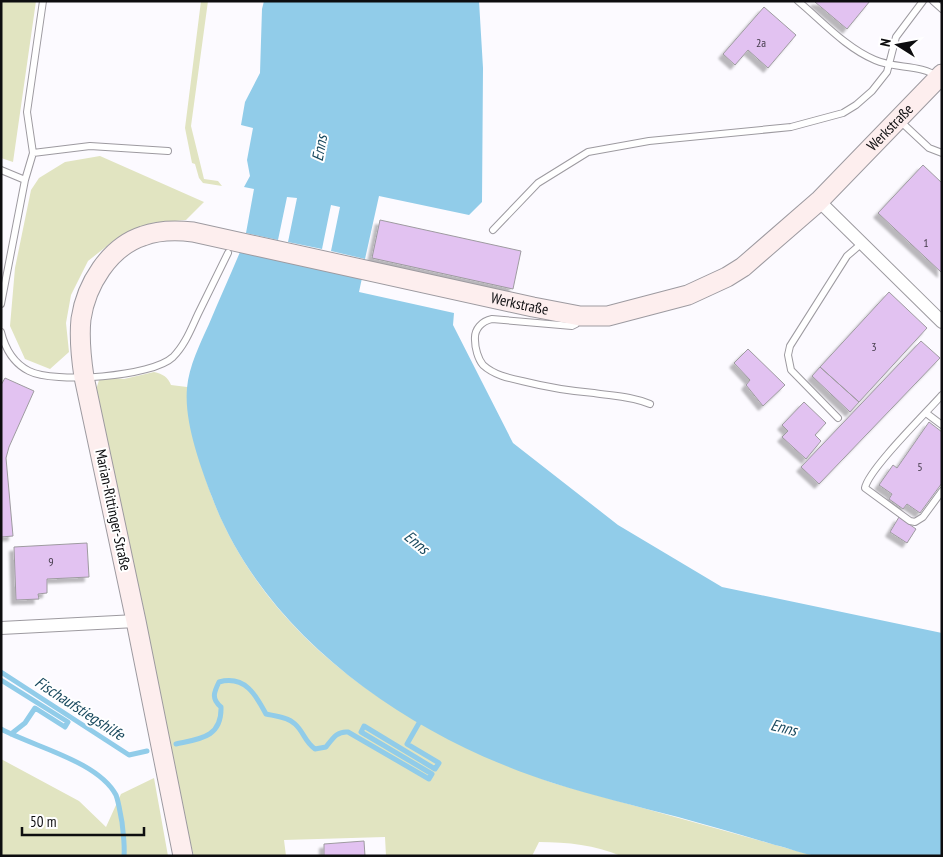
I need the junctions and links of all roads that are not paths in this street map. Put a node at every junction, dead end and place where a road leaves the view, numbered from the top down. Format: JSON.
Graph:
{"nodes":[{"id":1,"x":42,"y":1,"type":"edge"},
{"id":2,"x":798,"y":1,"type":"edge"},
{"id":3,"x":923,"y":1,"type":"edge"},
{"id":4,"x":933,"y":1,"type":"edge"},
{"id":5,"x":942,"y":9,"type":"edge"},
{"id":6,"x":890,"y":65,"type":"junction"},
{"id":7,"x":940,"y":76,"type":"edge"},
{"id":8,"x":898,"y":119,"type":"junction"},
{"id":9,"x":168,"y":151,"type":"dead end"},
{"id":10,"x":942,"y":153,"type":"edge"},
{"id":11,"x":32,"y":154,"type":"junction"},
{"id":12,"x":1,"y":170,"type":"edge"},
{"id":13,"x":25,"y":180,"type":"junction"},
{"id":14,"x":819,"y":201,"type":"junction"},
{"id":15,"x":493,"y":230,"type":"dead end"},
{"id":16,"x":193,"y":232,"type":"joint"},
{"id":17,"x":861,"y":244,"type":"junction"},
{"id":18,"x":228,"y":252,"type":"dead end"},
{"id":19,"x":1,"y":304,"type":"edge"},
{"id":20,"x":580,"y":316,"type":"junction"},
{"id":21,"x":942,"y":322,"type":"edge"},
{"id":22,"x":1,"y":332,"type":"edge"},
{"id":23,"x":84,"y":377,"type":"junction"},
{"id":24,"x":942,"y":395,"type":"edge"},
{"id":25,"x":650,"y":404,"type":"dead end"},
{"id":26,"x":926,"y":413,"type":"junction"},
{"id":27,"x":838,"y":418,"type":"dead end"},
{"id":28,"x":942,"y":425,"type":"edge"},
{"id":29,"x":942,"y":491,"type":"edge"},
{"id":30,"x":136,"y":621,"type":"junction"},
{"id":31,"x":1,"y":628,"type":"edge"},
{"id":32,"x":183,"y":856,"type":"edge"}],
"edges":[{"from":1,"to":11,"type":"lane"},
{"from":2,"to":6,"type":"lane","name":"Werkstraße"},
{"from":3,"to":6,"type":"lane"},
{"from":4,"to":5,"type":"lane"},
{"from":6,"to":7,"type":"lane","name":"Werkstraße"},
{"from":6,"to":15,"type":"lane"},
{"from":7,"to":8,"type":"street","name":"Werkstraße"},
{"from":8,"to":10,"type":"lane"},
{"from":8,"to":14,"type":"street","name":"Werkstraße"},
{"from":9,"to":11,"type":"lane"},
{"from":11,"to":13,"type":"lane"},
{"from":12,"to":13,"type":"lane"},
{"from":13,"to":19,"type":"lane"},
{"from":14,"to":17,"type":"street"},
{"from":14,"to":20,"type":"street","name":"Werkstraße"},
{"from":16,"to":20,"type":"street","name":"Werkstraße"},
{"from":16,"to":23,"type":"street","name":"Marian-Rittinger-Straße"},
{"from":17,"to":21,"type":"street"},
{"from":17,"to":27,"type":"lane"},
{"from":18,"to":23,"type":"lane"},
{"from":20,"to":25,"type":"lane"},
{"from":22,"to":23,"type":"lane"},
{"from":23,"to":30,"type":"street","name":"Marian-Rittinger-Straße"},
{"from":24,"to":26,"type":"lane"},
{"from":26,"to":28,"type":"lane"},
{"from":26,"to":29,"type":"lane"},
{"from":30,"to":31,"type":"street"},
{"from":30,"to":32,"type":"street","name":"Marian-Rittinger-Straße"}]}
